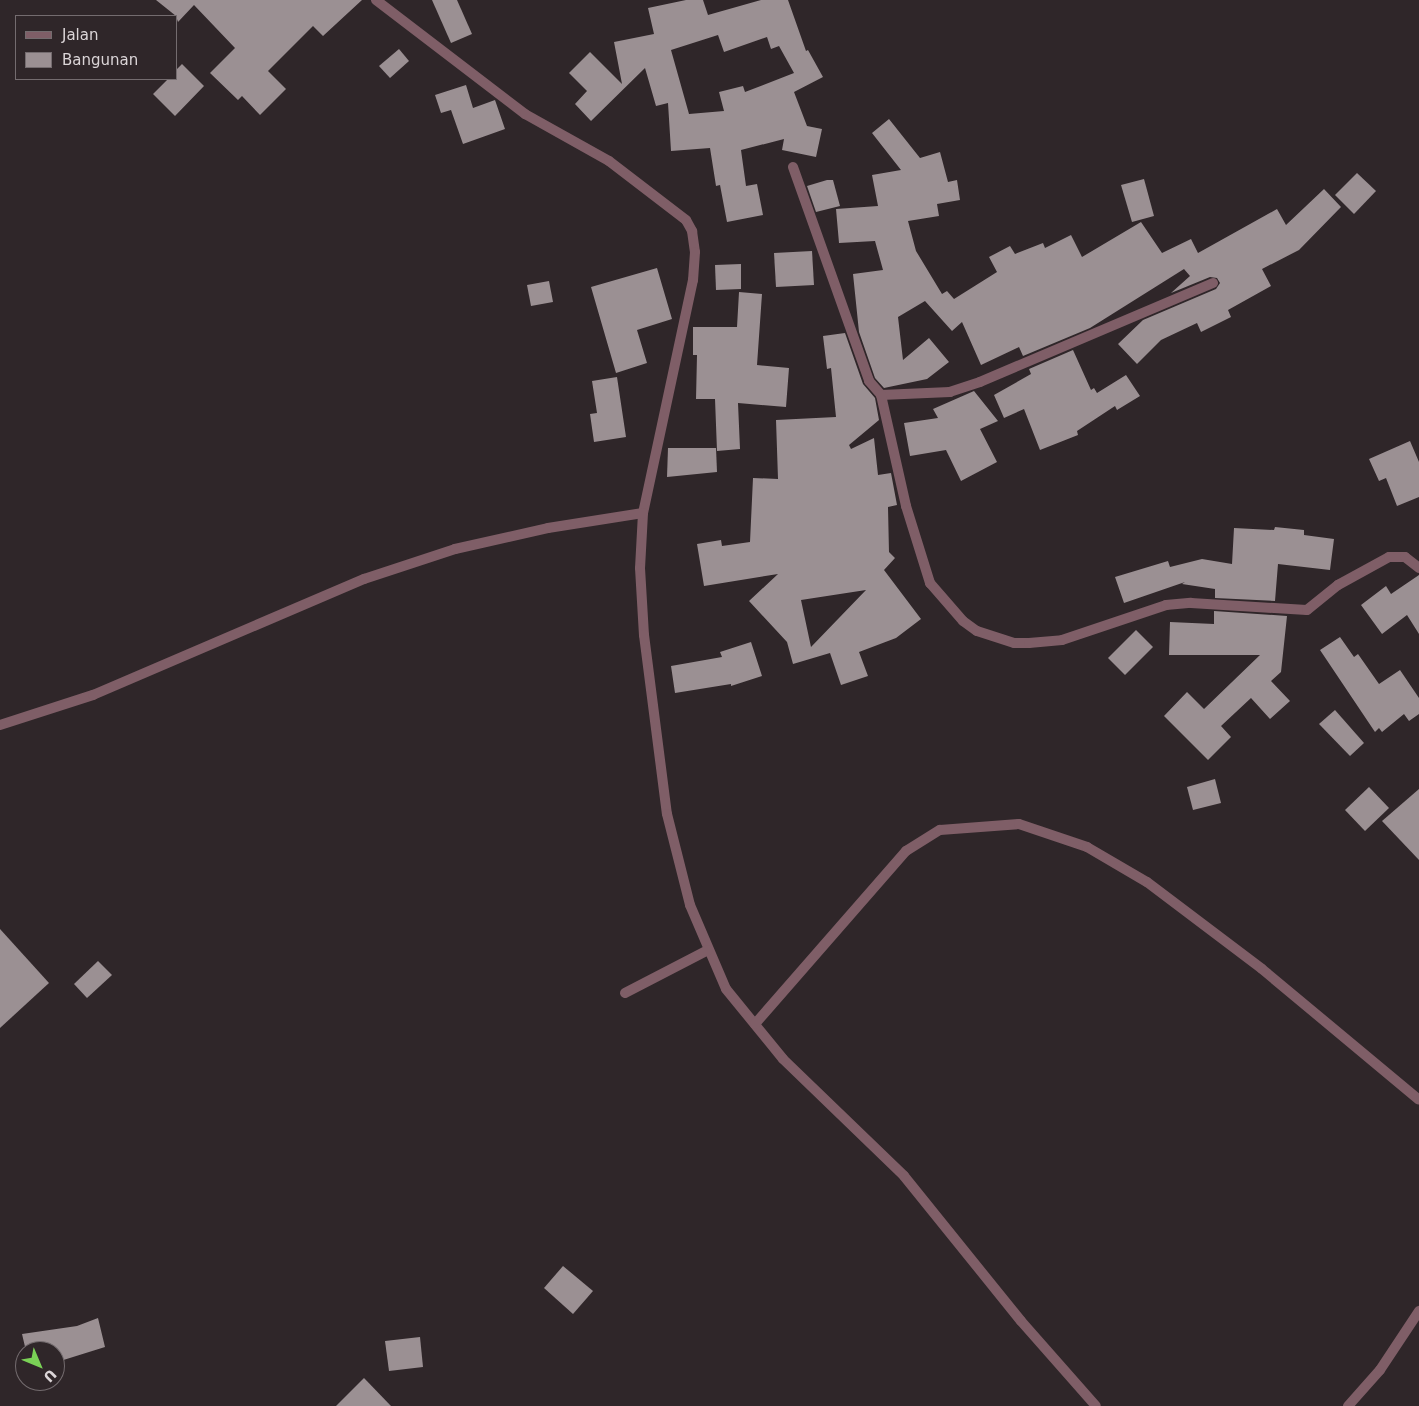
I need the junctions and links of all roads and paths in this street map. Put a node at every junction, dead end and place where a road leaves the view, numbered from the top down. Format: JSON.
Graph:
{"nodes":[{"id":1,"x":376,"y":0,"type":"edge"},
{"id":2,"x":793,"y":168,"type":"dead end"},
{"id":3,"x":1213,"y":283,"type":"dead end"},
{"id":4,"x":881,"y":395,"type":"junction"},
{"id":5,"x":643,"y":513,"type":"junction"},
{"id":6,"x":1419,"y":568,"type":"edge"},
{"id":7,"x":0,"y":725,"type":"edge"},
{"id":8,"x":708,"y":950,"type":"junction"},
{"id":9,"x":624,"y":993,"type":"dead end"},
{"id":10,"x":755,"y":1024,"type":"junction"},
{"id":11,"x":1419,"y":1100,"type":"edge"},
{"id":12,"x":1419,"y":1311,"type":"edge"},
{"id":13,"x":1096,"y":1406,"type":"edge"},
{"id":14,"x":1348,"y":1406,"type":"edge"}],
"edges":[{"from":1,"to":5,"type":"street"},
{"from":2,"to":4,"type":"street"},
{"from":3,"to":4,"type":"street"},
{"from":4,"to":6,"type":"street"},
{"from":5,"to":7,"type":"street"},
{"from":5,"to":8,"type":"street"},
{"from":8,"to":9,"type":"street"},
{"from":8,"to":10,"type":"street"},
{"from":10,"to":11,"type":"street"},
{"from":10,"to":13,"type":"street"},
{"from":12,"to":14,"type":"street"}]}
